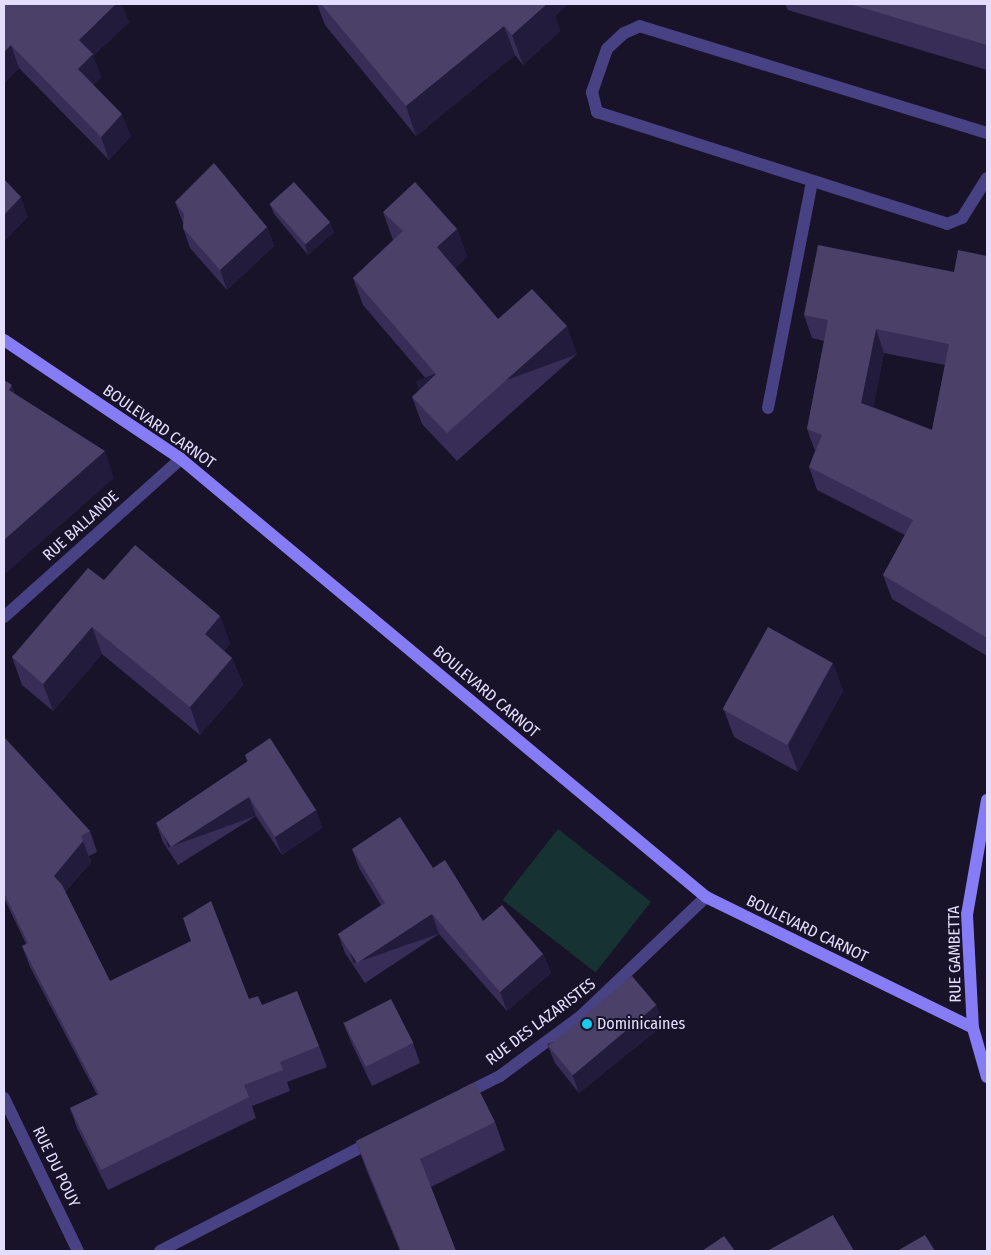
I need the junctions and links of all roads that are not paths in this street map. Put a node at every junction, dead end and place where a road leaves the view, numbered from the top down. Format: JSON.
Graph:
{"nodes":[{"id":1,"x":987,"y":132,"type":"edge"},
{"id":2,"x":987,"y":178,"type":"edge"},
{"id":3,"x":812,"y":181,"type":"junction"},
{"id":4,"x":4,"y":340,"type":"edge"},
{"id":5,"x":768,"y":408,"type":"dead end"},
{"id":6,"x":181,"y":458,"type":"junction"},
{"id":7,"x":4,"y":617,"type":"edge"},
{"id":8,"x":987,"y":800,"type":"edge"},
{"id":9,"x":706,"y":897,"type":"junction"},
{"id":10,"x":973,"y":1028,"type":"junction"},
{"id":11,"x":987,"y":1077,"type":"edge"},
{"id":12,"x":4,"y":1098,"type":"edge"},
{"id":13,"x":456,"y":1098,"type":"edge"},
{"id":14,"x":386,"y":1135,"type":"edge"},
{"id":15,"x":78,"y":1251,"type":"edge"},
{"id":16,"x":160,"y":1251,"type":"edge"}],
"edges":[{"from":1,"to":3,"type":"street"},
{"from":2,"to":3,"type":"street"},
{"from":3,"to":5,"type":"street"},
{"from":4,"to":6,"type":"street","name":"BOULEVARD CARNOT"},
{"from":6,"to":7,"type":"street","name":"RUE BALLANDE"},
{"from":6,"to":9,"type":"street","name":"BOULEVARD CARNOT"},
{"from":8,"to":10,"type":"street","name":"RUE GAMBETTA"},
{"from":9,"to":10,"type":"street","name":"BOULEVARD CARNOT"},
{"from":9,"to":13,"type":"street","name":"RUE DES LAZARISTES"},
{"from":10,"to":11,"type":"street","name":"RUE GAMBETTA"},
{"from":12,"to":15,"type":"street","name":"RUE DU POUY"},
{"from":14,"to":16,"type":"street"}]}
